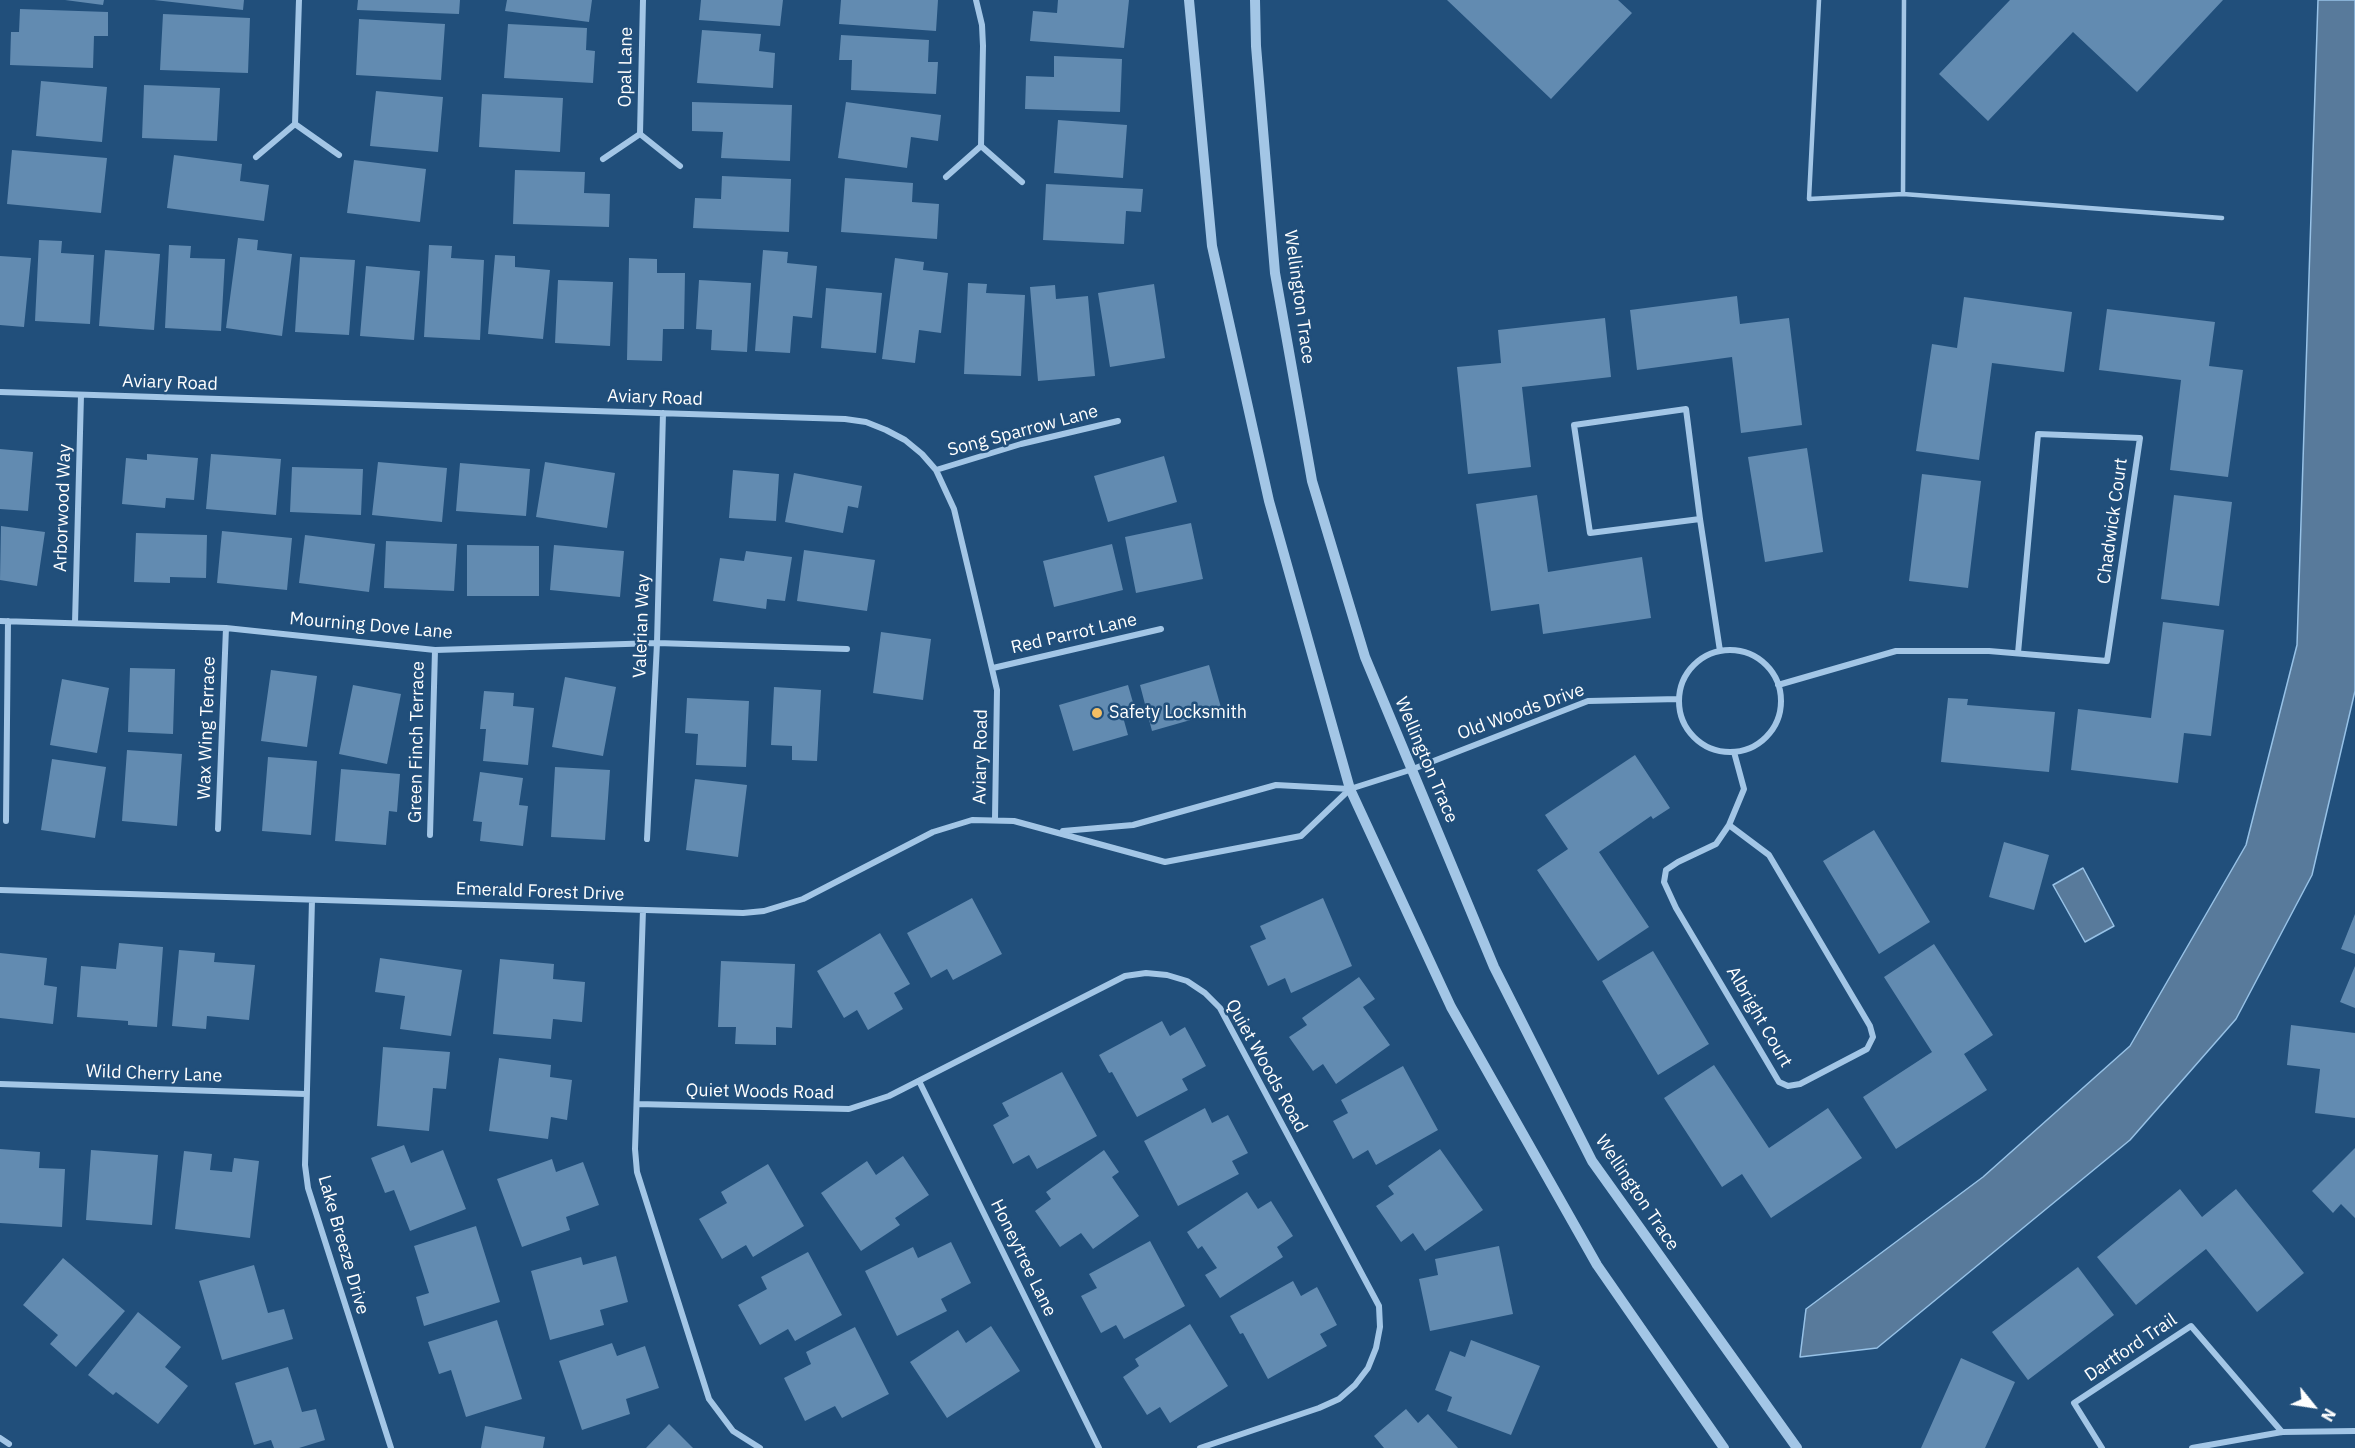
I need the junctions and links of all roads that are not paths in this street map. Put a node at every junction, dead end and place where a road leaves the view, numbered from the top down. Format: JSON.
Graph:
{"nodes":[{"id":1,"x":299,"y":0,"type":"edge"},
{"id":2,"x":642,"y":0,"type":"edge"},
{"id":3,"x":976,"y":0,"type":"edge"},
{"id":4,"x":1189,"y":0,"type":"edge"},
{"id":5,"x":1256,"y":0,"type":"edge"},
{"id":6,"x":1819,"y":0,"type":"edge"},
{"id":7,"x":1904,"y":0,"type":"edge"},
{"id":8,"x":296,"y":124,"type":"junction"},
{"id":9,"x":640,"y":134,"type":"junction"},
{"id":10,"x":981,"y":146,"type":"junction"},
{"id":11,"x":339,"y":155,"type":"dead end"},
{"id":12,"x":256,"y":156,"type":"dead end"},
{"id":13,"x":603,"y":159,"type":"dead end"},
{"id":14,"x":680,"y":166,"type":"dead end"},
{"id":15,"x":946,"y":177,"type":"dead end"},
{"id":16,"x":1022,"y":182,"type":"dead end"},
{"id":17,"x":1903,"y":194,"type":"junction"},
{"id":18,"x":2222,"y":218,"type":"dead end"},
{"id":19,"x":0,"y":392,"type":"edge"},
{"id":20,"x":81,"y":395,"type":"junction"},
{"id":21,"x":663,"y":413,"type":"junction"},
{"id":22,"x":1118,"y":421,"type":"dead end"},
{"id":23,"x":936,"y":470,"type":"junction"},
{"id":24,"x":1700,"y":519,"type":"junction"},
{"id":25,"x":0,"y":621,"type":"edge"},
{"id":26,"x":8,"y":621,"type":"junction"},
{"id":27,"x":75,"y":623,"type":"junction"},
{"id":28,"x":226,"y":628,"type":"junction"},
{"id":29,"x":1161,"y":629,"type":"dead end"},
{"id":30,"x":657,"y":643,"type":"junction"},
{"id":31,"x":847,"y":649,"type":"dead end"},
{"id":32,"x":435,"y":650,"type":"junction"},
{"id":33,"x":1720,"y":651,"type":"junction"},
{"id":34,"x":2018,"y":653,"type":"junction"},
{"id":35,"x":993,"y":668,"type":"junction"},
{"id":36,"x":1778,"y":684,"type":"junction"},
{"id":37,"x":1678,"y":699,"type":"junction"},
{"id":38,"x":1734,"y":752,"type":"junction"},
{"id":39,"x":1413,"y":769,"type":"junction"},
{"id":40,"x":1350,"y":789,"type":"junction"},
{"id":41,"x":995,"y":819,"type":"junction"},
{"id":42,"x":6,"y":821,"type":"dead end"},
{"id":43,"x":1729,"y":825,"type":"junction"},
{"id":44,"x":218,"y":829,"type":"dead end"},
{"id":45,"x":1056,"y":832,"type":"junction"},
{"id":46,"x":430,"y":835,"type":"dead end"},
{"id":47,"x":647,"y":839,"type":"dead end"},
{"id":48,"x":0,"y":890,"type":"edge"},
{"id":49,"x":312,"y":900,"type":"junction"},
{"id":50,"x":643,"y":910,"type":"junction"},
{"id":51,"x":919,"y":1080,"type":"junction"},
{"id":52,"x":0,"y":1084,"type":"edge"},
{"id":53,"x":306,"y":1094,"type":"junction"},
{"id":54,"x":637,"y":1104,"type":"junction"},
{"id":55,"x":2282,"y":1431,"type":"junction"},
{"id":56,"x":2355,"y":1431,"type":"edge"},
{"id":57,"x":0,"y":1438,"type":"edge"},
{"id":58,"x":9,"y":1444,"type":"dead end"},
{"id":59,"x":391,"y":1448,"type":"edge"},
{"id":60,"x":760,"y":1448,"type":"edge"},
{"id":61,"x":1099,"y":1448,"type":"edge"},
{"id":62,"x":1200,"y":1448,"type":"edge"},
{"id":63,"x":1724,"y":1448,"type":"edge"},
{"id":64,"x":1797,"y":1448,"type":"edge"},
{"id":65,"x":2102,"y":1448,"type":"edge"},
{"id":66,"x":2192,"y":1448,"type":"edge"}],
"edges":[{"from":1,"to":8,"type":"street"},
{"from":2,"to":9,"type":"street","name":"Opal Lane"},
{"from":3,"to":10,"type":"street"},
{"from":4,"to":40,"type":"street"},
{"from":5,"to":39,"type":"street","name":"Wellington Trace"},
{"from":6,"to":17,"type":"lane"},
{"from":7,"to":17,"type":"lane"},
{"from":8,"to":11,"type":"street"},
{"from":8,"to":12,"type":"street"},
{"from":9,"to":13,"type":"street"},
{"from":9,"to":14,"type":"street"},
{"from":10,"to":15,"type":"street"},
{"from":10,"to":16,"type":"street"},
{"from":17,"to":18,"type":"lane"},
{"from":19,"to":20,"type":"street","name":"Aviary Road"},
{"from":20,"to":21,"type":"street","name":"Aviary Road"},
{"from":20,"to":27,"type":"street","name":"Arborwood Way"},
{"from":21,"to":23,"type":"street","name":"Aviary Road"},
{"from":21,"to":30,"type":"street","name":"Valerian Way"},
{"from":22,"to":23,"type":"street","name":"Song Sparrow Lane"},
{"from":23,"to":35,"type":"street","name":"Aviary Road"},
{"from":24,"to":24,"type":"street"},
{"from":24,"to":33,"type":"street"},
{"from":25,"to":26,"type":"street","name":"Mourning Dove Lane"},
{"from":26,"to":27,"type":"street","name":"Mourning Dove Lane"},
{"from":26,"to":42,"type":"street"},
{"from":27,"to":28,"type":"street","name":"Mourning Dove Lane"},
{"from":28,"to":32,"type":"street","name":"Mourning Dove Lane"},
{"from":28,"to":44,"type":"street","name":"Wax Wing Terrace"},
{"from":29,"to":35,"type":"street","name":"Red Parrot Lane"},
{"from":30,"to":31,"type":"street","name":"Mourning Dove Lane"},
{"from":30,"to":32,"type":"street","name":"Mourning Dove Lane"},
{"from":30,"to":47,"type":"street","name":"Valerian Way"},
{"from":32,"to":46,"type":"street","name":"Green Finch Terrace"},
{"from":33,"to":36,"type":"street"},
{"from":33,"to":37,"type":"street"},
{"from":34,"to":34,"type":"street","name":"Chadwick Court"},
{"from":34,"to":36,"type":"street","name":"Chadwick Court"},
{"from":35,"to":41,"type":"street","name":"Aviary Road"},
{"from":36,"to":38,"type":"street"},
{"from":37,"to":38,"type":"street"},
{"from":37,"to":39,"type":"street","name":"Old Woods Drive"},
{"from":38,"to":43,"type":"street","name":"Albright Court"},
{"from":39,"to":40,"type":"street","name":"Emerald Forest Drive"},
{"from":39,"to":64,"type":"street","name":"Wellington Trace"},
{"from":40,"to":45,"type":"street","name":"Emerald Forest Drive"},
{"from":40,"to":45,"type":"street","name":"Emerald Forest Drive"},
{"from":40,"to":63,"type":"street"},
{"from":41,"to":45,"type":"street","name":"Emerald Forest Drive"},
{"from":41,"to":50,"type":"street","name":"Emerald Forest Drive"},
{"from":43,"to":43,"type":"street","name":"Albright Court"},
{"from":48,"to":49,"type":"street","name":"Emerald Forest Drive"},
{"from":49,"to":50,"type":"street","name":"Emerald Forest Drive"},
{"from":49,"to":53,"type":"street","name":"Lake Breeze Drive"},
{"from":50,"to":54,"type":"street"},
{"from":51,"to":54,"type":"street","name":"Quiet Woods Road"},
{"from":51,"to":61,"type":"street","name":"Honeytree Lane"},
{"from":51,"to":62,"type":"street","name":"Quiet Woods Road"},
{"from":52,"to":53,"type":"street","name":"Wild Cherry Lane"},
{"from":53,"to":59,"type":"street","name":"Lake Breeze Drive"},
{"from":54,"to":60,"type":"street"},
{"from":55,"to":56,"type":"street"},
{"from":55,"to":65,"type":"street","name":"Dartford Trail"},
{"from":55,"to":66,"type":"street"},
{"from":57,"to":58,"type":"street"}]}
